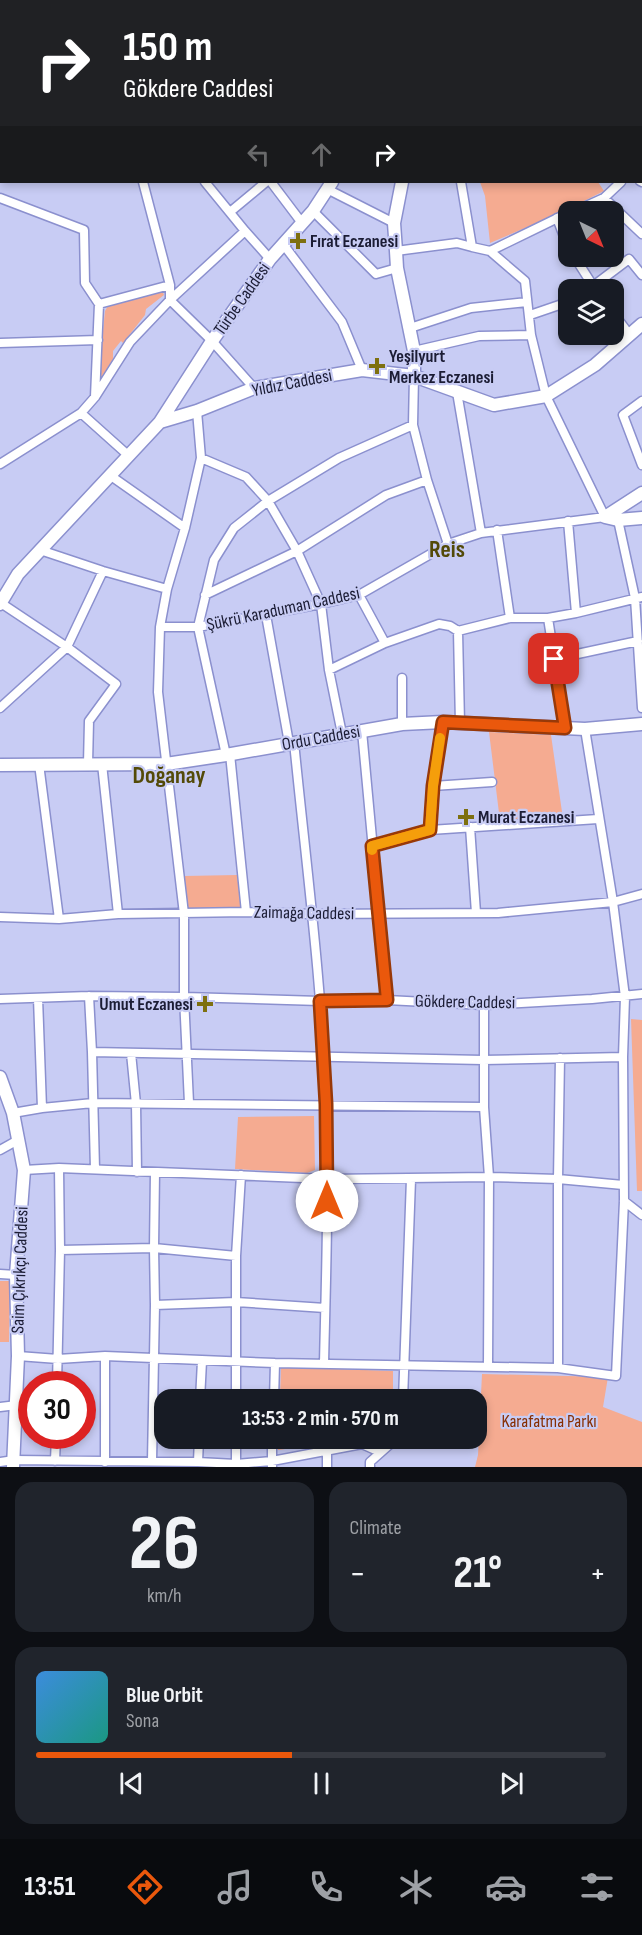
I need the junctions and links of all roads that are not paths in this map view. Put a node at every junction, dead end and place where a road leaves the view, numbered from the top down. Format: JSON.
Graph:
{"nodes":[{"id":1,"x":143,"y":183,"type":"edge"},
{"id":2,"x":206,"y":183,"type":"edge"},
{"id":3,"x":265,"y":183,"type":"edge"},
{"id":4,"x":272,"y":183,"type":"edge"},
{"id":5,"x":402,"y":183,"type":"edge"},
{"id":6,"x":461,"y":183,"type":"edge"},
{"id":7,"x":620,"y":183,"type":"edge"},
{"id":8,"x":329,"y":185,"type":"edge"},
{"id":9,"x":0,"y":198,"type":"edge"},
{"id":10,"x":604,"y":198,"type":"junction"},
{"id":11,"x":597,"y":201,"type":"edge"},
{"id":12,"x":230,"y":212,"type":"junction"},
{"id":13,"x":313,"y":212,"type":"junction"},
{"id":14,"x":557,"y":218,"type":"edge"},
{"id":15,"x":302,"y":223,"type":"junction"},
{"id":16,"x":394,"y":223,"type":"junction"},
{"id":17,"x":245,"y":231,"type":"junction"},
{"id":18,"x":642,"y":234,"type":"edge"},
{"id":19,"x":283,"y":243,"type":"junction"},
{"id":20,"x":472,"y":247,"type":"junction"},
{"id":21,"x":396,"y":251,"type":"junction"},
{"id":22,"x":490,"y":251,"type":"junction"},
{"id":23,"x":270,"y":259,"type":"junction"},
{"id":24,"x":397,"y":268,"type":"junction"},
{"id":25,"x":642,"y":275,"type":"edge"},
{"id":26,"x":603,"y":279,"type":"edge"},
{"id":27,"x":170,"y":285,"type":"junction"},
{"id":28,"x":170,"y":300,"type":"junction"},
{"id":29,"x":527,"y":302,"type":"junction"},
{"id":30,"x":99,"y":304,"type":"junction"},
{"id":31,"x":558,"y":305,"type":"edge"},
{"id":32,"x":530,"y":315,"type":"junction"},
{"id":33,"x":642,"y":324,"type":"edge"},
{"id":34,"x":624,"y":327,"type":"edge"},
{"id":35,"x":411,"y":328,"type":"junction"},
{"id":36,"x":629,"y":334,"type":"junction"},
{"id":37,"x":531,"y":335,"type":"junction"},
{"id":38,"x":98,"y":340,"type":"junction"},
{"id":39,"x":212,"y":341,"type":"junction"},
{"id":40,"x":0,"y":343,"type":"edge"},
{"id":41,"x":414,"y":351,"type":"junction"},
{"id":42,"x":362,"y":370,"type":"junction"},
{"id":43,"x":414,"y":376,"type":"junction"},
{"id":44,"x":254,"y":388,"type":"junction"},
{"id":45,"x":457,"y":392,"type":"junction"},
{"id":46,"x":546,"y":396,"type":"junction"},
{"id":47,"x":95,"y":397,"type":"junction"},
{"id":48,"x":642,"y":401,"type":"edge"},
{"id":49,"x":197,"y":411,"type":"junction"},
{"id":50,"x":81,"y":413,"type":"junction"},
{"id":51,"x":160,"y":422,"type":"junction"},
{"id":52,"x":413,"y":425,"type":"junction"},
{"id":53,"x":129,"y":456,"type":"junction"},
{"id":54,"x":201,"y":458,"type":"junction"},
{"id":55,"x":0,"y":464,"type":"edge"},
{"id":56,"x":642,"y":465,"type":"edge"},
{"id":57,"x":111,"y":476,"type":"junction"},
{"id":58,"x":427,"y":480,"type":"junction"},
{"id":59,"x":642,"y":493,"type":"edge"},
{"id":60,"x":267,"y":501,"type":"junction"},
{"id":61,"x":605,"y":518,"type":"junction"},
{"id":62,"x":642,"y":518,"type":"edge"},
{"id":63,"x":618,"y":520,"type":"junction"},
{"id":64,"x":568,"y":521,"type":"junction"},
{"id":65,"x":185,"y":528,"type":"junction"},
{"id":66,"x":497,"y":530,"type":"junction"},
{"id":67,"x":482,"y":533,"type":"junction"},
{"id":68,"x":448,"y":544,"type":"junction"},
{"id":69,"x":40,"y":550,"type":"junction"},
{"id":70,"x":297,"y":550,"type":"junction"},
{"id":71,"x":103,"y":571,"type":"junction"},
{"id":72,"x":167,"y":589,"type":"junction"},
{"id":73,"x":205,"y":595,"type":"junction"},
{"id":74,"x":359,"y":595,"type":"junction"},
{"id":75,"x":639,"y":598,"type":"edge"},
{"id":76,"x":0,"y":603,"type":"edge"},
{"id":77,"x":321,"y":604,"type":"junction"},
{"id":78,"x":576,"y":613,"type":"junction"},
{"id":79,"x":266,"y":615,"type":"junction"},
{"id":80,"x":510,"y":618,"type":"junction"},
{"id":81,"x":548,"y":618,"type":"junction"},
{"id":82,"x":160,"y":627,"type":"junction"},
{"id":83,"x":198,"y":627,"type":"junction"},
{"id":84,"x":458,"y":631,"type":"junction"},
{"id":85,"x":638,"y":641,"type":"junction"},
{"id":86,"x":385,"y":643,"type":"junction"},
{"id":87,"x":67,"y":646,"type":"junction"},
{"id":88,"x":554,"y":659,"type":"junction"},
{"id":89,"x":329,"y":670,"type":"junction"},
{"id":90,"x":402,"y":678,"type":"dead end"},
{"id":91,"x":0,"y":708,"type":"edge"},
{"id":92,"x":642,"y":708,"type":"edge"},
{"id":93,"x":443,"y":722,"type":"junction"},
{"id":94,"x":402,"y":724,"type":"junction"},
{"id":95,"x":460,"y":724,"type":"junction"},
{"id":96,"x":642,"y":724,"type":"edge"},
{"id":97,"x":565,"y":728,"type":"junction"},
{"id":98,"x":585,"y":729,"type":"junction"},
{"id":99,"x":362,"y":731,"type":"junction"},
{"id":100,"x":342,"y":734,"type":"junction"},
{"id":101,"x":292,"y":743,"type":"junction"},
{"id":102,"x":228,"y":754,"type":"junction"},
{"id":103,"x":39,"y":764,"type":"junction"},
{"id":104,"x":88,"y":764,"type":"junction"},
{"id":105,"x":102,"y":764,"type":"junction"},
{"id":106,"x":166,"y":764,"type":"junction"},
{"id":107,"x":0,"y":765,"type":"edge"},
{"id":108,"x":492,"y":782,"type":"dead end"},
{"id":109,"x":433,"y":786,"type":"junction"},
{"id":110,"x":598,"y":819,"type":"junction"},
{"id":111,"x":470,"y":828,"type":"junction"},
{"id":112,"x":430,"y":830,"type":"junction"},
{"id":113,"x":372,"y":846,"type":"junction"},
{"id":114,"x":642,"y":894,"type":"edge"},
{"id":115,"x":613,"y":902,"type":"junction"},
{"id":116,"x":246,"y":912,"type":"junction"},
{"id":117,"x":379,"y":913,"type":"junction"},
{"id":118,"x":476,"y":913,"type":"junction"},
{"id":119,"x":118,"y":914,"type":"junction"},
{"id":120,"x":184,"y":914,"type":"junction"},
{"id":121,"x":312,"y":914,"type":"junction"},
{"id":122,"x":0,"y":917,"type":"edge"},
{"id":123,"x":59,"y":919,"type":"junction"},
{"id":124,"x":642,"y":994,"type":"edge"},
{"id":125,"x":89,"y":996,"type":"junction"},
{"id":126,"x":184,"y":997,"type":"junction"},
{"id":127,"x":625,"y":997,"type":"junction"},
{"id":128,"x":38,"y":998,"type":"junction"},
{"id":129,"x":0,"y":999,"type":"edge"},
{"id":130,"x":387,"y":1000,"type":"junction"},
{"id":131,"x":320,"y":1001,"type":"junction"},
{"id":132,"x":484,"y":1005,"type":"junction"},
{"id":133,"x":92,"y":1052,"type":"junction"},
{"id":134,"x":131,"y":1053,"type":"junction"},
{"id":135,"x":186,"y":1054,"type":"junction"},
{"id":136,"x":324,"y":1056,"type":"junction"},
{"id":137,"x":622,"y":1057,"type":"junction"},
{"id":138,"x":560,"y":1058,"type":"junction"},
{"id":139,"x":483,"y":1060,"type":"junction"},
{"id":140,"x":1,"y":1083,"type":"edge"},
{"id":141,"x":93,"y":1103,"type":"junction"},
{"id":142,"x":189,"y":1103,"type":"junction"},
{"id":143,"x":136,"y":1104,"type":"junction"},
{"id":144,"x":326,"y":1104,"type":"junction"},
{"id":145,"x":484,"y":1107,"type":"junction"},
{"id":146,"x":42,"y":1108,"type":"junction"},
{"id":147,"x":13,"y":1113,"type":"junction"},
{"id":148,"x":18,"y":1140,"type":"junction"},
{"id":149,"x":0,"y":1150,"type":"edge"},
{"id":150,"x":59,"y":1168,"type":"junction"},
{"id":151,"x":95,"y":1169,"type":"junction"},
{"id":152,"x":24,"y":1170,"type":"junction"},
{"id":153,"x":137,"y":1172,"type":"junction"},
{"id":154,"x":155,"y":1172,"type":"junction"},
{"id":155,"x":241,"y":1175,"type":"junction"},
{"id":156,"x":489,"y":1177,"type":"junction"},
{"id":157,"x":327,"y":1179,"type":"junction"},
{"id":158,"x":411,"y":1179,"type":"junction"},
{"id":159,"x":558,"y":1179,"type":"junction"},
{"id":160,"x":623,"y":1185,"type":"junction"},
{"id":161,"x":624,"y":1201,"type":"junction"},
{"id":162,"x":642,"y":1215,"type":"edge"},
{"id":163,"x":154,"y":1248,"type":"junction"},
{"id":164,"x":60,"y":1250,"type":"junction"},
{"id":165,"x":236,"y":1256,"type":"junction"},
{"id":166,"x":0,"y":1274,"type":"edge"},
{"id":167,"x":16,"y":1275,"type":"junction"},
{"id":168,"x":236,"y":1302,"type":"junction"},
{"id":169,"x":155,"y":1305,"type":"junction"},
{"id":170,"x":325,"y":1308,"type":"junction"},
{"id":171,"x":18,"y":1356,"type":"junction"},
{"id":172,"x":105,"y":1356,"type":"junction"},
{"id":173,"x":58,"y":1359,"type":"junction"},
{"id":174,"x":153,"y":1359,"type":"junction"},
{"id":175,"x":236,"y":1360,"type":"junction"},
{"id":176,"x":202,"y":1361,"type":"junction"},
{"id":177,"x":275,"y":1363,"type":"junction"},
{"id":178,"x":324,"y":1363,"type":"junction"},
{"id":179,"x":404,"y":1366,"type":"junction"},
{"id":180,"x":488,"y":1366,"type":"junction"},
{"id":181,"x":558,"y":1368,"type":"junction"},
{"id":182,"x":58,"y":1371,"type":"edge"},
{"id":183,"x":201,"y":1389,"type":"edge"},
{"id":184,"x":236,"y":1389,"type":"edge"},
{"id":185,"x":274,"y":1389,"type":"edge"},
{"id":186,"x":403,"y":1389,"type":"edge"},
{"id":187,"x":17,"y":1405,"type":"junction"},
{"id":188,"x":0,"y":1407,"type":"edge"},
{"id":189,"x":55,"y":1449,"type":"edge"},
{"id":190,"x":199,"y":1449,"type":"edge"},
{"id":191,"x":236,"y":1449,"type":"edge"},
{"id":192,"x":384,"y":1449,"type":"edge"},
{"id":193,"x":327,"y":1451,"type":"junction"},
{"id":194,"x":380,"y":1452,"type":"junction"},
{"id":195,"x":55,"y":1461,"type":"junction"},
{"id":196,"x":152,"y":1461,"type":"junction"},
{"id":197,"x":0,"y":1462,"type":"edge"},
{"id":198,"x":105,"y":1462,"type":"junction"},
{"id":199,"x":198,"y":1462,"type":"junction"},
{"id":200,"x":13,"y":1463,"type":"edge"},
{"id":201,"x":94,"y":1464,"type":"edge"},
{"id":202,"x":236,"y":1464,"type":"junction"},
{"id":203,"x":272,"y":1464,"type":"edge"},
{"id":204,"x":327,"y":1467,"type":"edge"},
{"id":205,"x":370,"y":1467,"type":"edge"}],
"edges":[{"from":1,"to":27,"type":"street"},
{"from":2,"to":12,"type":"street"},
{"from":3,"to":12,"type":"street"},
{"from":4,"to":15,"type":"street"},
{"from":5,"to":16,"type":"main road"},
{"from":6,"to":20,"type":"street"},
{"from":7,"to":10,"type":"street"},
{"from":8,"to":13,"type":"main road","name":"Türbe Caddesi"},
{"from":8,"to":16,"type":"street"},
{"from":9,"to":30,"type":"street"},
{"from":10,"to":11,"type":"street"},
{"from":10,"to":18,"type":"street"},
{"from":12,"to":17,"type":"street"},
{"from":13,"to":15,"type":"main road","name":"Türbe Caddesi"},
{"from":13,"to":24,"type":"street"},
{"from":14,"to":22,"type":"street"},
{"from":15,"to":19,"type":"main road","name":"Türbe Caddesi"},
{"from":16,"to":21,"type":"main road"},
{"from":17,"to":23,"type":"street"},
{"from":17,"to":28,"type":"street"},
{"from":19,"to":23,"type":"main road","name":"Türbe Caddesi"},
{"from":19,"to":42,"type":"street"},
{"from":20,"to":21,"type":"street"},
{"from":20,"to":22,"type":"street"},
{"from":21,"to":24,"type":"main road"},
{"from":22,"to":29,"type":"street"},
{"from":23,"to":39,"type":"main road","name":"Türbe Caddesi"},
{"from":24,"to":35,"type":"main road"},
{"from":25,"to":26,"type":"street"},
{"from":27,"to":28,"type":"street"},
{"from":27,"to":30,"type":"street"},
{"from":28,"to":39,"type":"street"},
{"from":28,"to":47,"type":"street"},
{"from":29,"to":32,"type":"street"},
{"from":29,"to":35,"type":"street"},
{"from":30,"to":38,"type":"street"},
{"from":31,"to":32,"type":"street"},
{"from":32,"to":37,"type":"street"},
{"from":33,"to":36,"type":"main road","name":"Yıldız Caddesi"},
{"from":34,"to":36,"type":"street"},
{"from":35,"to":41,"type":"main road"},
{"from":36,"to":46,"type":"main road","name":"Yıldız Caddesi"},
{"from":37,"to":41,"type":"street"},
{"from":37,"to":46,"type":"street"},
{"from":38,"to":40,"type":"street"},
{"from":38,"to":47,"type":"street"},
{"from":39,"to":44,"type":"street"},
{"from":39,"to":51,"type":"main road","name":"Türbe Caddesi"},
{"from":41,"to":43,"type":"main road"},
{"from":42,"to":43,"type":"main road","name":"Yıldız Caddesi"},
{"from":42,"to":44,"type":"main road","name":"Yıldız Caddesi"},
{"from":43,"to":45,"type":"main road","name":"Yıldız Caddesi"},
{"from":43,"to":52,"type":"street"},
{"from":44,"to":49,"type":"main road","name":"Yıldız Caddesi"},
{"from":45,"to":46,"type":"main road","name":"Yıldız Caddesi"},
{"from":45,"to":67,"type":"street"},
{"from":46,"to":61,"type":"street"},
{"from":47,"to":50,"type":"street"},
{"from":48,"to":56,"type":"street"},
{"from":49,"to":51,"type":"main road","name":"Yıldız Caddesi"},
{"from":49,"to":54,"type":"street"},
{"from":50,"to":53,"type":"street"},
{"from":50,"to":55,"type":"street"},
{"from":51,"to":53,"type":"main road"},
{"from":52,"to":58,"type":"street"},
{"from":52,"to":60,"type":"street"},
{"from":53,"to":57,"type":"main road"},
{"from":54,"to":60,"type":"street"},
{"from":54,"to":65,"type":"street"},
{"from":57,"to":65,"type":"street"},
{"from":57,"to":69,"type":"main road"},
{"from":58,"to":68,"type":"street"},
{"from":58,"to":70,"type":"street"},
{"from":59,"to":61,"type":"main road"},
{"from":60,"to":70,"type":"street"},
{"from":60,"to":73,"type":"street"},
{"from":61,"to":63,"type":"main road","name":"Şükrü Karaduman Caddesi"},
{"from":61,"to":64,"type":"street","name":"Şükrü Karaduman Caddesi"},
{"from":62,"to":63,"type":"main road","name":"Şükrü Karaduman Caddesi"},
{"from":63,"to":75,"type":"street"},
{"from":64,"to":66,"type":"street","name":"Şükrü Karaduman Caddesi"},
{"from":64,"to":78,"type":"street"},
{"from":65,"to":72,"type":"street"},
{"from":66,"to":67,"type":"street","name":"Şükrü Karaduman Caddesi"},
{"from":66,"to":80,"type":"street"},
{"from":67,"to":68,"type":"street","name":"Şükrü Karaduman Caddesi"},
{"from":68,"to":74,"type":"street","name":"Şükrü Karaduman Caddesi"},
{"from":69,"to":71,"type":"street"},
{"from":69,"to":76,"type":"main road"},
{"from":70,"to":73,"type":"street"},
{"from":70,"to":77,"type":"street"},
{"from":71,"to":72,"type":"street"},
{"from":71,"to":87,"type":"street"},
{"from":72,"to":82,"type":"street"},
{"from":73,"to":83,"type":"street"},
{"from":74,"to":77,"type":"street","name":"Şükrü Karaduman Caddesi"},
{"from":74,"to":86,"type":"street"},
{"from":75,"to":78,"type":"street"},
{"from":75,"to":85,"type":"street"},
{"from":76,"to":87,"type":"street"},
{"from":77,"to":79,"type":"street","name":"Şükrü Karaduman Caddesi"},
{"from":77,"to":89,"type":"street"},
{"from":78,"to":81,"type":"street"},
{"from":79,"to":83,"type":"street","name":"Şükrü Karaduman Caddesi"},
{"from":79,"to":101,"type":"street"},
{"from":80,"to":81,"type":"street"},
{"from":80,"to":84,"type":"street"},
{"from":81,"to":88,"type":"street"},
{"from":82,"to":83,"type":"street","name":"Şükrü Karaduman Caddesi"},
{"from":82,"to":106,"type":"street"},
{"from":83,"to":102,"type":"street"},
{"from":84,"to":86,"type":"street"},
{"from":84,"to":95,"type":"street"},
{"from":85,"to":88,"type":"street"},
{"from":85,"to":92,"type":"street"},
{"from":86,"to":89,"type":"street"},
{"from":87,"to":91,"type":"street"},
{"from":87,"to":104,"type":"street"},
{"from":88,"to":97,"type":"street"},
{"from":89,"to":100,"type":"street"},
{"from":90,"to":94,"type":"street"},
{"from":93,"to":94,"type":"main road","name":"Ordu Caddesi"},
{"from":93,"to":95,"type":"main road","name":"Ordu Caddesi"},
{"from":93,"to":109,"type":"street"},
{"from":94,"to":99,"type":"main road","name":"Ordu Caddesi"},
{"from":95,"to":97,"type":"main road","name":"Ordu Caddesi"},
{"from":96,"to":98,"type":"main road","name":"Ordu Caddesi"},
{"from":97,"to":98,"type":"main road","name":"Ordu Caddesi"},
{"from":98,"to":110,"type":"street"},
{"from":99,"to":100,"type":"main road","name":"Ordu Caddesi"},
{"from":99,"to":113,"type":"street"},
{"from":100,"to":101,"type":"main road","name":"Ordu Caddesi"},
{"from":101,"to":102,"type":"main road","name":"Ordu Caddesi"},
{"from":101,"to":121,"type":"street"},
{"from":102,"to":106,"type":"main road","name":"Ordu Caddesi"},
{"from":102,"to":116,"type":"street"},
{"from":103,"to":104,"type":"main road","name":"Ordu Caddesi"},
{"from":103,"to":107,"type":"main road","name":"Ordu Caddesi"},
{"from":103,"to":123,"type":"street"},
{"from":104,"to":105,"type":"main road","name":"Ordu Caddesi"},
{"from":105,"to":106,"type":"main road","name":"Ordu Caddesi"},
{"from":105,"to":119,"type":"street"},
{"from":106,"to":120,"type":"street"},
{"from":108,"to":109,"type":"street"},
{"from":109,"to":112,"type":"street"},
{"from":110,"to":111,"type":"street"},
{"from":110,"to":115,"type":"street"},
{"from":111,"to":112,"type":"street"},
{"from":111,"to":118,"type":"street"},
{"from":112,"to":113,"type":"street"},
{"from":113,"to":117,"type":"street"},
{"from":114,"to":115,"type":"street","name":"Zaimağa Caddesi"},
{"from":115,"to":118,"type":"street","name":"Zaimağa Caddesi"},
{"from":115,"to":127,"type":"street"},
{"from":116,"to":120,"type":"street","name":"Zaimağa Caddesi"},
{"from":116,"to":121,"type":"street","name":"Zaimağa Caddesi"},
{"from":117,"to":118,"type":"street","name":"Zaimağa Caddesi"},
{"from":117,"to":121,"type":"street","name":"Zaimağa Caddesi"},
{"from":117,"to":130,"type":"street"},
{"from":119,"to":120,"type":"street","name":"Zaimağa Caddesi"},
{"from":119,"to":123,"type":"street","name":"Zaimağa Caddesi"},
{"from":120,"to":126,"type":"street"},
{"from":121,"to":131,"type":"street"},
{"from":122,"to":123,"type":"street","name":"Zaimağa Caddesi"},
{"from":124,"to":127,"type":"street","name":"Gökdere Caddesi"},
{"from":125,"to":126,"type":"street","name":"Gökdere Caddesi"},
{"from":125,"to":128,"type":"street","name":"Gökdere Caddesi"},
{"from":125,"to":133,"type":"street"},
{"from":126,"to":131,"type":"street","name":"Gökdere Caddesi"},
{"from":126,"to":135,"type":"street"},
{"from":127,"to":132,"type":"street","name":"Gökdere Caddesi"},
{"from":127,"to":137,"type":"street"},
{"from":128,"to":129,"type":"street","name":"Gökdere Caddesi"},
{"from":128,"to":146,"type":"street"},
{"from":130,"to":131,"type":"street","name":"Gökdere Caddesi"},
{"from":130,"to":132,"type":"street","name":"Gökdere Caddesi"},
{"from":131,"to":136,"type":"street"},
{"from":132,"to":139,"type":"street"},
{"from":133,"to":134,"type":"street"},
{"from":133,"to":141,"type":"street"},
{"from":134,"to":135,"type":"street"},
{"from":134,"to":143,"type":"street"},
{"from":135,"to":136,"type":"street"},
{"from":135,"to":142,"type":"street"},
{"from":136,"to":139,"type":"street"},
{"from":136,"to":144,"type":"street"},
{"from":137,"to":138,"type":"street"},
{"from":137,"to":160,"type":"street"},
{"from":138,"to":139,"type":"street"},
{"from":138,"to":159,"type":"street"},
{"from":139,"to":145,"type":"street"},
{"from":140,"to":147,"type":"main road","name":"Saim Çıkrıkçı Caddesi"},
{"from":141,"to":143,"type":"street"},
{"from":141,"to":146,"type":"street"},
{"from":141,"to":151,"type":"street"},
{"from":142,"to":143,"type":"street"},
{"from":142,"to":144,"type":"street"},
{"from":143,"to":153,"type":"street"},
{"from":144,"to":145,"type":"street"},
{"from":144,"to":157,"type":"street"},
{"from":145,"to":156,"type":"street"},
{"from":146,"to":147,"type":"street"},
{"from":147,"to":148,"type":"main road","name":"Saim Çıkrıkçı Caddesi"},
{"from":148,"to":149,"type":"street"},
{"from":148,"to":152,"type":"main road","name":"Saim Çıkrıkçı Caddesi"},
{"from":150,"to":151,"type":"street"},
{"from":150,"to":152,"type":"street"},
{"from":150,"to":164,"type":"street"},
{"from":151,"to":153,"type":"street"},
{"from":152,"to":167,"type":"main road","name":"Saim Çıkrıkçı Caddesi"},
{"from":153,"to":154,"type":"street"},
{"from":154,"to":155,"type":"street"},
{"from":154,"to":163,"type":"street"},
{"from":155,"to":157,"type":"street"},
{"from":155,"to":165,"type":"street"},
{"from":156,"to":158,"type":"street"},
{"from":156,"to":159,"type":"street"},
{"from":156,"to":180,"type":"street"},
{"from":157,"to":158,"type":"street"},
{"from":157,"to":170,"type":"street"},
{"from":158,"to":179,"type":"street"},
{"from":159,"to":160,"type":"street"},
{"from":159,"to":181,"type":"street"},
{"from":160,"to":161,"type":"street"},
{"from":161,"to":162,"type":"street"},
{"from":161,"to":181,"type":"street"},
{"from":163,"to":164,"type":"street"},
{"from":163,"to":165,"type":"street"},
{"from":163,"to":169,"type":"street"},
{"from":164,"to":173,"type":"street"},
{"from":165,"to":168,"type":"street"},
{"from":166,"to":167,"type":"street"},
{"from":167,"to":171,"type":"main road","name":"Saim Çıkrıkçı Caddesi"},
{"from":168,"to":169,"type":"street"},
{"from":168,"to":170,"type":"street"},
{"from":168,"to":175,"type":"street"},
{"from":169,"to":174,"type":"street"},
{"from":170,"to":178,"type":"street"},
{"from":171,"to":173,"type":"street"},
{"from":171,"to":187,"type":"main road","name":"Saim Çıkrıkçı Caddesi"},
{"from":172,"to":173,"type":"street"},
{"from":172,"to":174,"type":"street"},
{"from":172,"to":198,"type":"street"},
{"from":173,"to":182,"type":"street"},
{"from":174,"to":176,"type":"street"},
{"from":174,"to":196,"type":"street"},
{"from":175,"to":176,"type":"street"},
{"from":175,"to":177,"type":"street"},
{"from":175,"to":184,"type":"street"},
{"from":176,"to":183,"type":"street"},
{"from":177,"to":178,"type":"street"},
{"from":177,"to":185,"type":"street"},
{"from":178,"to":179,"type":"street"},
{"from":179,"to":180,"type":"street"},
{"from":179,"to":186,"type":"street"},
{"from":180,"to":181,"type":"street"},
{"from":187,"to":188,"type":"street"},
{"from":187,"to":200,"type":"main road","name":"Saim Çıkrıkçı Caddesi"},
{"from":189,"to":195,"type":"street"},
{"from":190,"to":199,"type":"street"},
{"from":191,"to":202,"type":"street"},
{"from":192,"to":194,"type":"street"},
{"from":193,"to":194,"type":"street"},
{"from":193,"to":203,"type":"street"},
{"from":193,"to":204,"type":"street"},
{"from":194,"to":205,"type":"street"},
{"from":195,"to":200,"type":"street"},
{"from":195,"to":201,"type":"street"},
{"from":196,"to":198,"type":"street"},
{"from":196,"to":199,"type":"street"},
{"from":197,"to":200,"type":"street"},
{"from":198,"to":201,"type":"street"},
{"from":199,"to":202,"type":"street"},
{"from":202,"to":203,"type":"street"}]}
